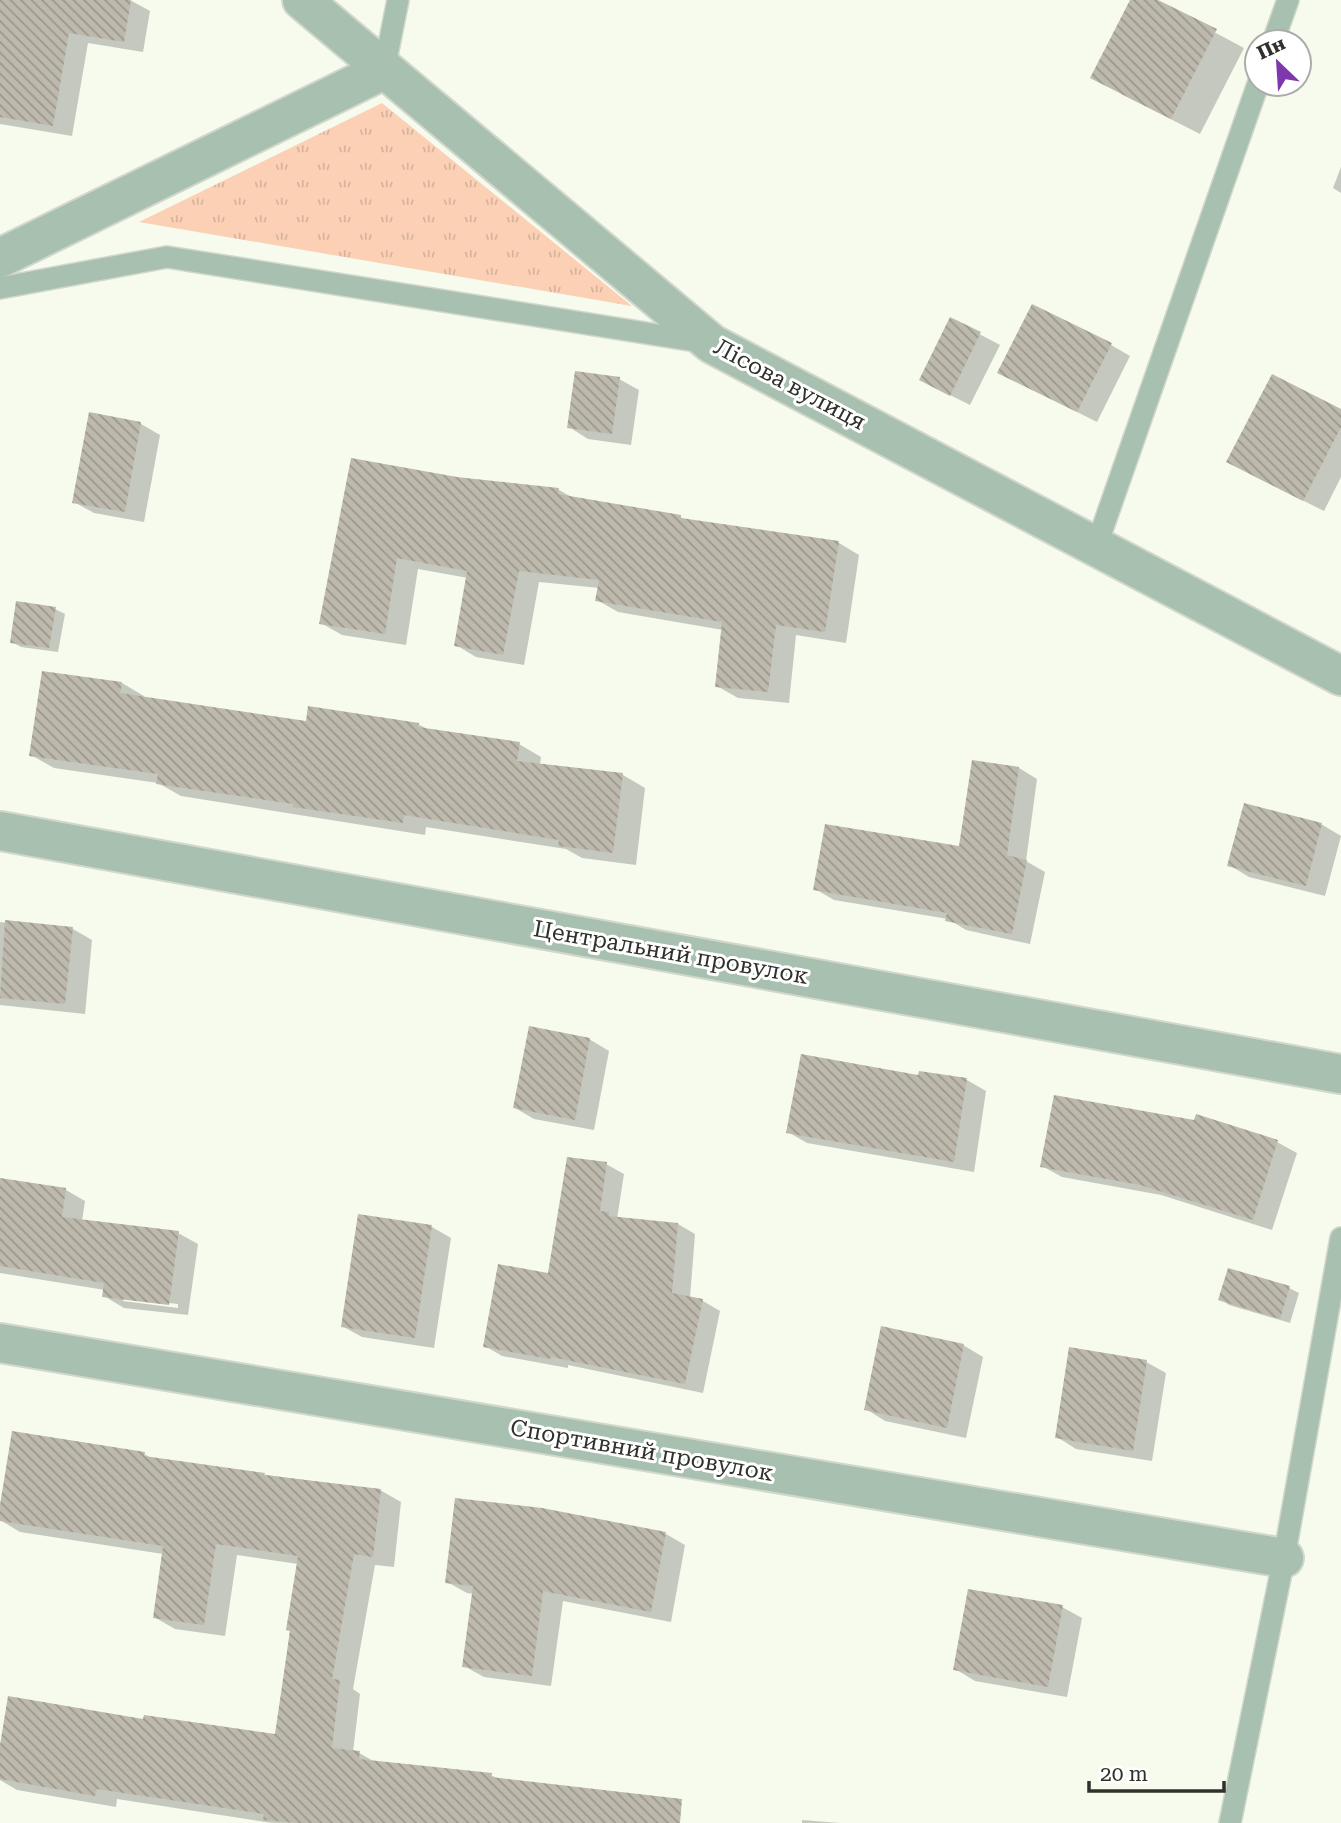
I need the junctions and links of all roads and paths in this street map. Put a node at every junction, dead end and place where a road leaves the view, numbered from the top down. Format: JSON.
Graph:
{"nodes":[{"id":1,"x":302,"y":0,"type":"edge"},
{"id":2,"x":398,"y":0,"type":"edge"},
{"id":3,"x":1288,"y":0,"type":"edge"},
{"id":4,"x":1278,"y":28,"type":"edge"},
{"id":5,"x":384,"y":70,"type":"junction"},
{"id":6,"x":1253,"y":98,"type":"edge"},
{"id":7,"x":0,"y":258,"type":"edge"},
{"id":8,"x":0,"y":288,"type":"edge"},
{"id":9,"x":712,"y":344,"type":"junction"},
{"id":10,"x":1096,"y":547,"type":"junction"},
{"id":11,"x":1341,"y":676,"type":"edge"},
{"id":12,"x":0,"y":831,"type":"edge"},
{"id":13,"x":1341,"y":1073,"type":"edge"},
{"id":14,"x":1341,"y":1238,"type":"edge"},
{"id":15,"x":0,"y":1343,"type":"edge"},
{"id":16,"x":1284,"y":1558,"type":"junction"},
{"id":17,"x":1230,"y":1823,"type":"edge"}],
"edges":[{"from":1,"to":5,"type":"street","name":"Лісова вулиця"},
{"from":2,"to":5,"type":"lane"},
{"from":3,"to":4,"type":"lane"},
{"from":5,"to":7,"type":"street"},
{"from":5,"to":9,"type":"street","name":"Лісова вулиця"},
{"from":6,"to":10,"type":"lane"},
{"from":8,"to":9,"type":"lane"},
{"from":9,"to":10,"type":"street","name":"Лісова вулиця"},
{"from":10,"to":11,"type":"street","name":"Лісова вулиця"},
{"from":12,"to":13,"type":"street","name":"Центральний провулок"},
{"from":14,"to":16,"type":"lane"},
{"from":15,"to":16,"type":"street","name":"Спортивний провулок"},
{"from":16,"to":17,"type":"lane"}]}
